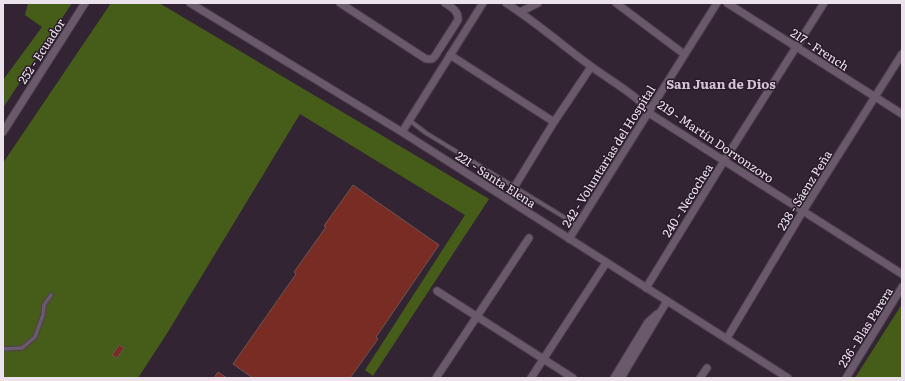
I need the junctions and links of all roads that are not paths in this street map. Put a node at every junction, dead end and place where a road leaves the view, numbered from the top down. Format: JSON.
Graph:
{"nodes":[{"id":1,"x":86,"y":3,"type":"edge"},
{"id":2,"x":190,"y":3,"type":"edge"},
{"id":3,"x":340,"y":3,"type":"edge"},
{"id":4,"x":445,"y":3,"type":"edge"},
{"id":5,"x":482,"y":3,"type":"edge"},
{"id":6,"x":506,"y":3,"type":"edge"},
{"id":7,"x":538,"y":3,"type":"edge"},
{"id":8,"x":616,"y":3,"type":"edge"},
{"id":9,"x":717,"y":3,"type":"edge"},
{"id":10,"x":727,"y":3,"type":"edge"},
{"id":11,"x":824,"y":3,"type":"edge"},
{"id":12,"x":520,"y":12,"type":"junction"},
{"id":13,"x":797,"y":47,"type":"junction"},
{"id":14,"x":684,"y":54,"type":"junction"},
{"id":15,"x":902,"y":54,"type":"edge"},
{"id":16,"x":450,"y":55,"type":"junction"},
{"id":17,"x":591,"y":66,"type":"junction"},
{"id":18,"x":876,"y":97,"type":"junction"},
{"id":19,"x":649,"y":110,"type":"junction"},
{"id":20,"x":902,"y":114,"type":"edge"},
{"id":21,"x":409,"y":120,"type":"junction"},
{"id":22,"x":554,"y":122,"type":"junction"},
{"id":23,"x":3,"y":132,"type":"edge"},
{"id":24,"x":402,"y":132,"type":"junction"},
{"id":25,"x":724,"y":161,"type":"junction"},
{"id":26,"x":515,"y":187,"type":"junction"},
{"id":27,"x":507,"y":199,"type":"junction"},
{"id":28,"x":803,"y":211,"type":"junction"},
{"id":29,"x":577,"y":225,"type":"junction"},
{"id":30,"x":529,"y":238,"type":"dead end"},
{"id":31,"x":569,"y":239,"type":"junction"},
{"id":32,"x":606,"y":263,"type":"junction"},
{"id":33,"x":902,"y":274,"type":"edge"},
{"id":34,"x":902,"y":287,"type":"edge"},
{"id":35,"x":646,"y":288,"type":"junction"},
{"id":36,"x":437,"y":291,"type":"dead end"},
{"id":37,"x":51,"y":295,"type":"dead end"},
{"id":38,"x":667,"y":301,"type":"junction"},
{"id":39,"x":660,"y":311,"type":"junction"},
{"id":40,"x":477,"y":317,"type":"junction"},
{"id":41,"x":727,"y":338,"type":"junction"},
{"id":42,"x":3,"y":349,"type":"edge"},
{"id":43,"x":543,"y":359,"type":"junction"},
{"id":44,"x":707,"y":368,"type":"dead end"},
{"id":45,"x":436,"y":378,"type":"edge"},
{"id":46,"x":531,"y":378,"type":"edge"},
{"id":47,"x":573,"y":378,"type":"edge"},
{"id":48,"x":614,"y":378,"type":"edge"},
{"id":49,"x":620,"y":378,"type":"edge"},
{"id":50,"x":700,"y":378,"type":"edge"},
{"id":51,"x":788,"y":378,"type":"edge"},
{"id":52,"x":846,"y":378,"type":"edge"}],
"edges":[{"from":1,"to":23,"type":"street","name":"252 - Ecuador"},
{"from":2,"to":24,"type":"street","name":"221 - Santa Elena"},
{"from":3,"to":4,"type":"street"},
{"from":5,"to":16,"type":"street"},
{"from":6,"to":12,"type":"street","name":"219 - Martín Dorronzoro"},
{"from":7,"to":12,"type":"street"},
{"from":8,"to":14,"type":"street"},
{"from":9,"to":14,"type":"street","name":"242 - Voluntarias del Hospital"},
{"from":10,"to":13,"type":"street","name":"217 - French"},
{"from":11,"to":13,"type":"street","name":"240 - Necochea"},
{"from":12,"to":17,"type":"street","name":"219 - Martín Dorronzoro"},
{"from":13,"to":18,"type":"street","name":"217 - French"},
{"from":13,"to":25,"type":"street","name":"240 - Necochea"},
{"from":14,"to":19,"type":"street","name":"242 - Voluntarias del Hospital"},
{"from":15,"to":18,"type":"street","name":"238 - Sáenz Peña"},
{"from":16,"to":21,"type":"street"},
{"from":16,"to":22,"type":"street"},
{"from":17,"to":19,"type":"street","name":"219 - Martín Dorronzoro"},
{"from":17,"to":22,"type":"street"},
{"from":18,"to":20,"type":"street","name":"217 - French"},
{"from":18,"to":28,"type":"street","name":"238 - Sáenz Peña"},
{"from":19,"to":25,"type":"street","name":"219 - Martín Dorronzoro"},
{"from":19,"to":29,"type":"street","name":"242 - Voluntarias del Hospital"},
{"from":21,"to":24,"type":"street"},
{"from":21,"to":26,"type":"lane","name":"221 - Santa Elena"},
{"from":22,"to":26,"type":"street"},
{"from":24,"to":27,"type":"street","name":"221 - Santa Elena"},
{"from":25,"to":28,"type":"street","name":"219 - Martín Dorronzoro"},
{"from":25,"to":35,"type":"street","name":"240 - Necochea"},
{"from":26,"to":27,"type":"street"},
{"from":26,"to":29,"type":"lane","name":"221 - Santa Elena"},
{"from":27,"to":31,"type":"street","name":"221 - Santa Elena"},
{"from":28,"to":33,"type":"street","name":"219 - Martín Dorronzoro"},
{"from":28,"to":41,"type":"street","name":"238 - Sáenz Peña"},
{"from":29,"to":31,"type":"street","name":"242 - Voluntarias del Hospital"},
{"from":30,"to":40,"type":"street"},
{"from":31,"to":32,"type":"street","name":"221 - Santa Elena"},
{"from":32,"to":35,"type":"street","name":"221 - Santa Elena"},
{"from":32,"to":43,"type":"street"},
{"from":34,"to":52,"type":"street","name":"236 - Blas Parera"},
{"from":35,"to":38,"type":"street","name":"221 - Santa Elena"},
{"from":36,"to":40,"type":"street"},
{"from":37,"to":42,"type":"lane"},
{"from":38,"to":39,"type":"street"},
{"from":38,"to":41,"type":"street","name":"221 - Santa Elena"},
{"from":39,"to":48,"type":"street"},
{"from":39,"to":49,"type":"street"},
{"from":40,"to":43,"type":"street"},
{"from":40,"to":45,"type":"street"},
{"from":41,"to":51,"type":"street","name":"221 - Santa Elena"},
{"from":43,"to":46,"type":"street"},
{"from":43,"to":47,"type":"street"},
{"from":44,"to":50,"type":"street"}]}
